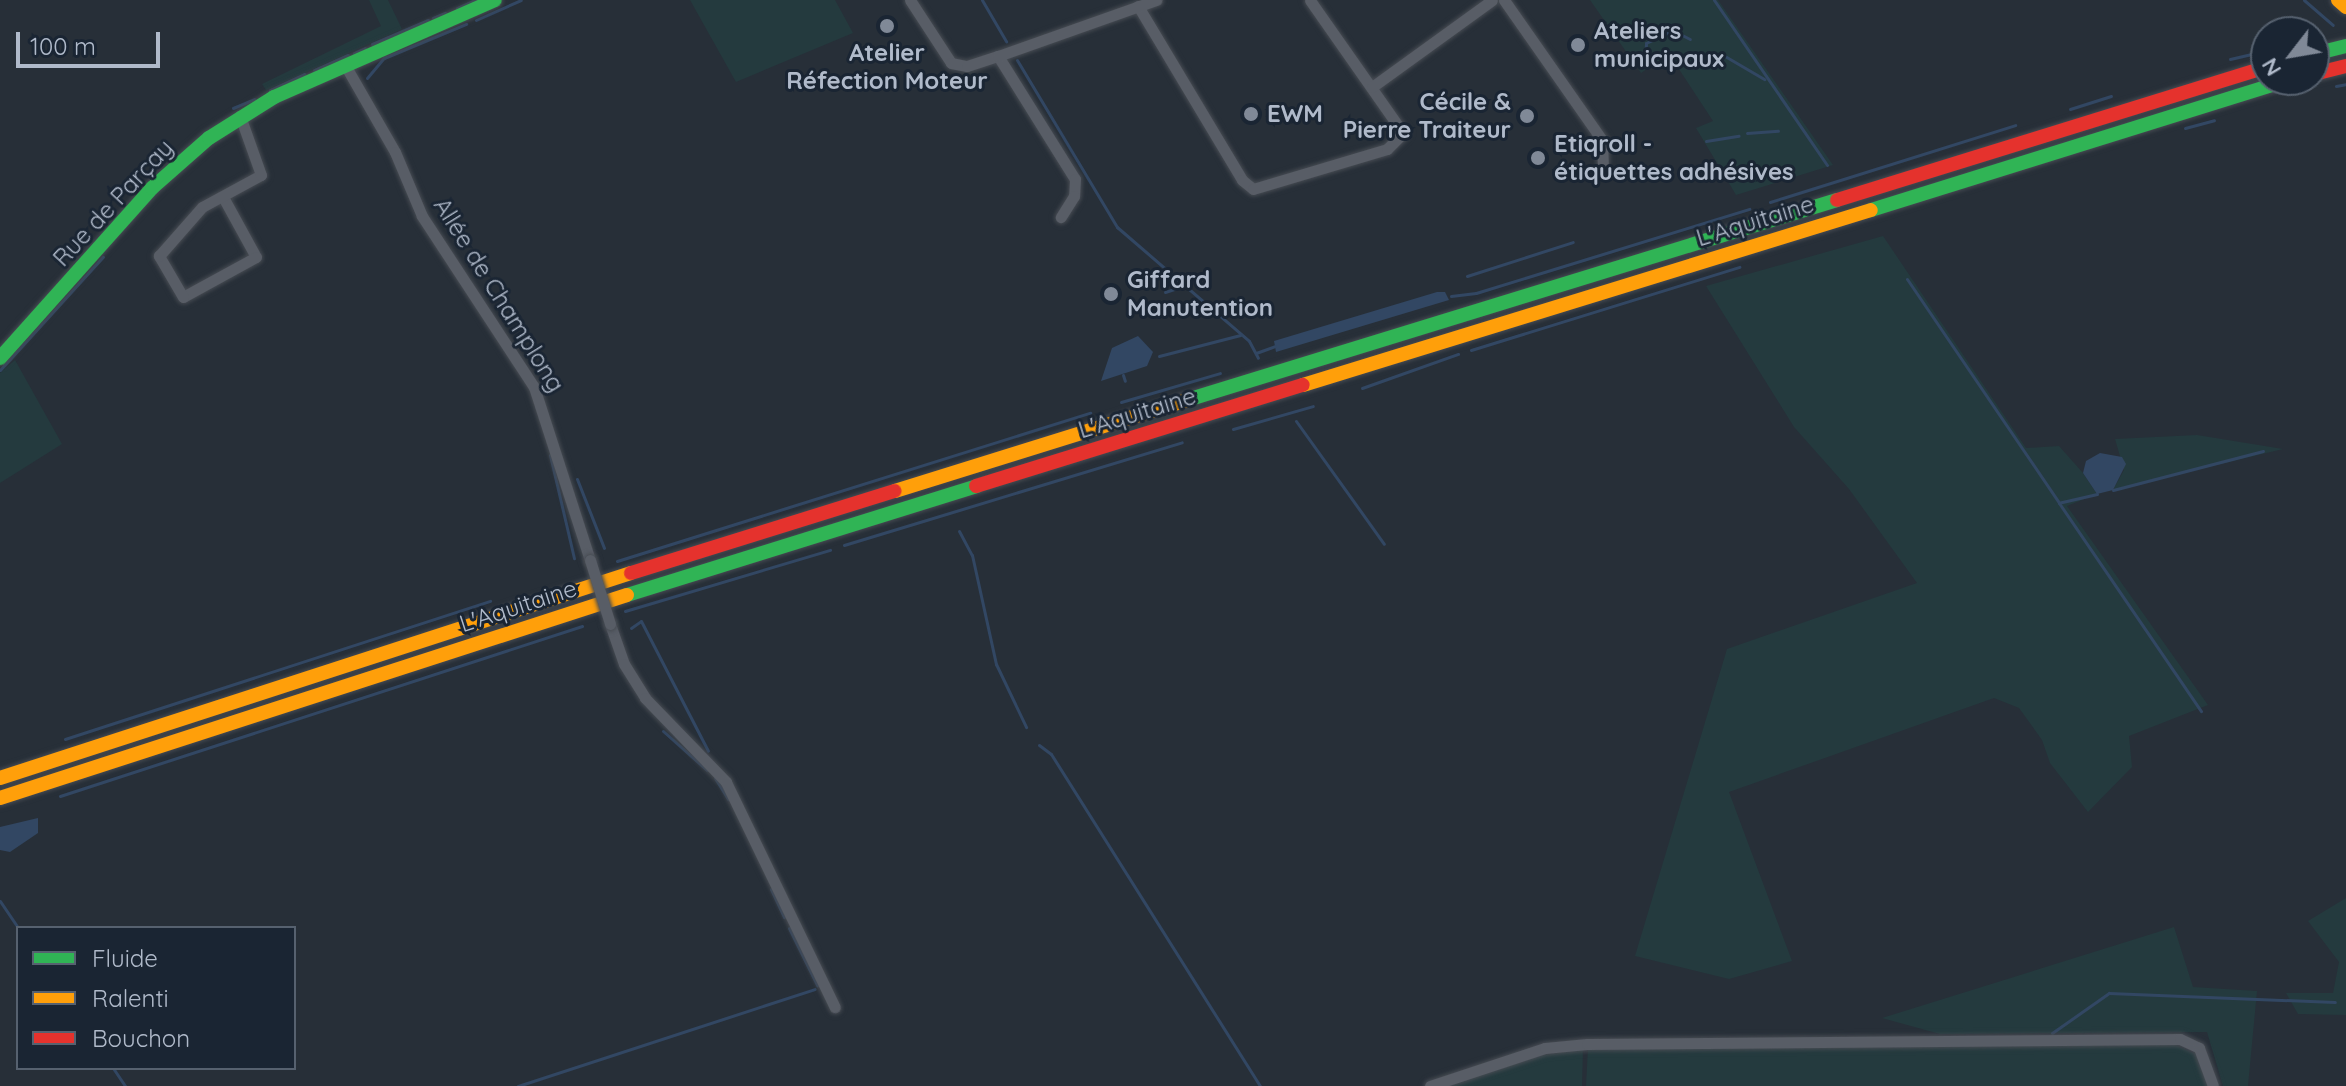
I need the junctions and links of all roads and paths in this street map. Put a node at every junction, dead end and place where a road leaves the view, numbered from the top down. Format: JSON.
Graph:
{"nodes":[{"id":1,"x":495,"y":0,"type":"edge"},
{"id":2,"x":910,"y":0,"type":"edge"},
{"id":3,"x":1156,"y":0,"type":"edge"},
{"id":4,"x":1310,"y":0,"type":"edge"},
{"id":5,"x":1492,"y":0,"type":"edge"},
{"id":6,"x":1504,"y":0,"type":"edge"},
{"id":7,"x":2338,"y":0,"type":"edge"},
{"id":8,"x":1138,"y":6,"type":"junction"},
{"id":9,"x":2346,"y":7,"type":"edge"},
{"id":10,"x":998,"y":56,"type":"junction"},
{"id":11,"x":345,"y":65,"type":"junction"},
{"id":12,"x":2250,"y":72,"type":"edge"},
{"id":13,"x":1372,"y":87,"type":"junction"},
{"id":14,"x":2250,"y":92,"type":"edge"},
{"id":15,"x":240,"y":116,"type":"junction"},
{"id":16,"x":1603,"y":163,"type":"dead end"},
{"id":17,"x":223,"y":197,"type":"junction"},
{"id":18,"x":1061,"y":217,"type":"dead end"},
{"id":19,"x":0,"y":358,"type":"edge"},
{"id":20,"x":0,"y":778,"type":"edge"},
{"id":21,"x":0,"y":798,"type":"edge"},
{"id":22,"x":835,"y":1007,"type":"dead end"},
{"id":23,"x":1430,"y":1086,"type":"edge"},
{"id":24,"x":2213,"y":1086,"type":"edge"}],
"edges":[{"from":1,"to":11,"type":"main road","name":"Rue de Parçay"},
{"from":2,"to":10,"type":"street"},
{"from":3,"to":8,"type":"street"},
{"from":4,"to":13,"type":"street"},
{"from":5,"to":13,"type":"street"},
{"from":6,"to":16,"type":"street"},
{"from":7,"to":9,"type":"main road"},
{"from":8,"to":10,"type":"street"},
{"from":8,"to":13,"type":"street"},
{"from":10,"to":18,"type":"street"},
{"from":11,"to":15,"type":"main road","name":"Rue de Parçay"},
{"from":11,"to":22,"type":"street","name":"Allée de Champlong","bridge":true},
{"from":12,"to":20,"type":"main road","name":"L'Aquitaine"},
{"from":14,"to":21,"type":"main road","name":"L'Aquitaine"},
{"from":15,"to":17,"type":"street"},
{"from":15,"to":19,"type":"main road","name":"Rue de Parçay"},
{"from":17,"to":17,"type":"street"},
{"from":23,"to":24,"type":"street"}]}
